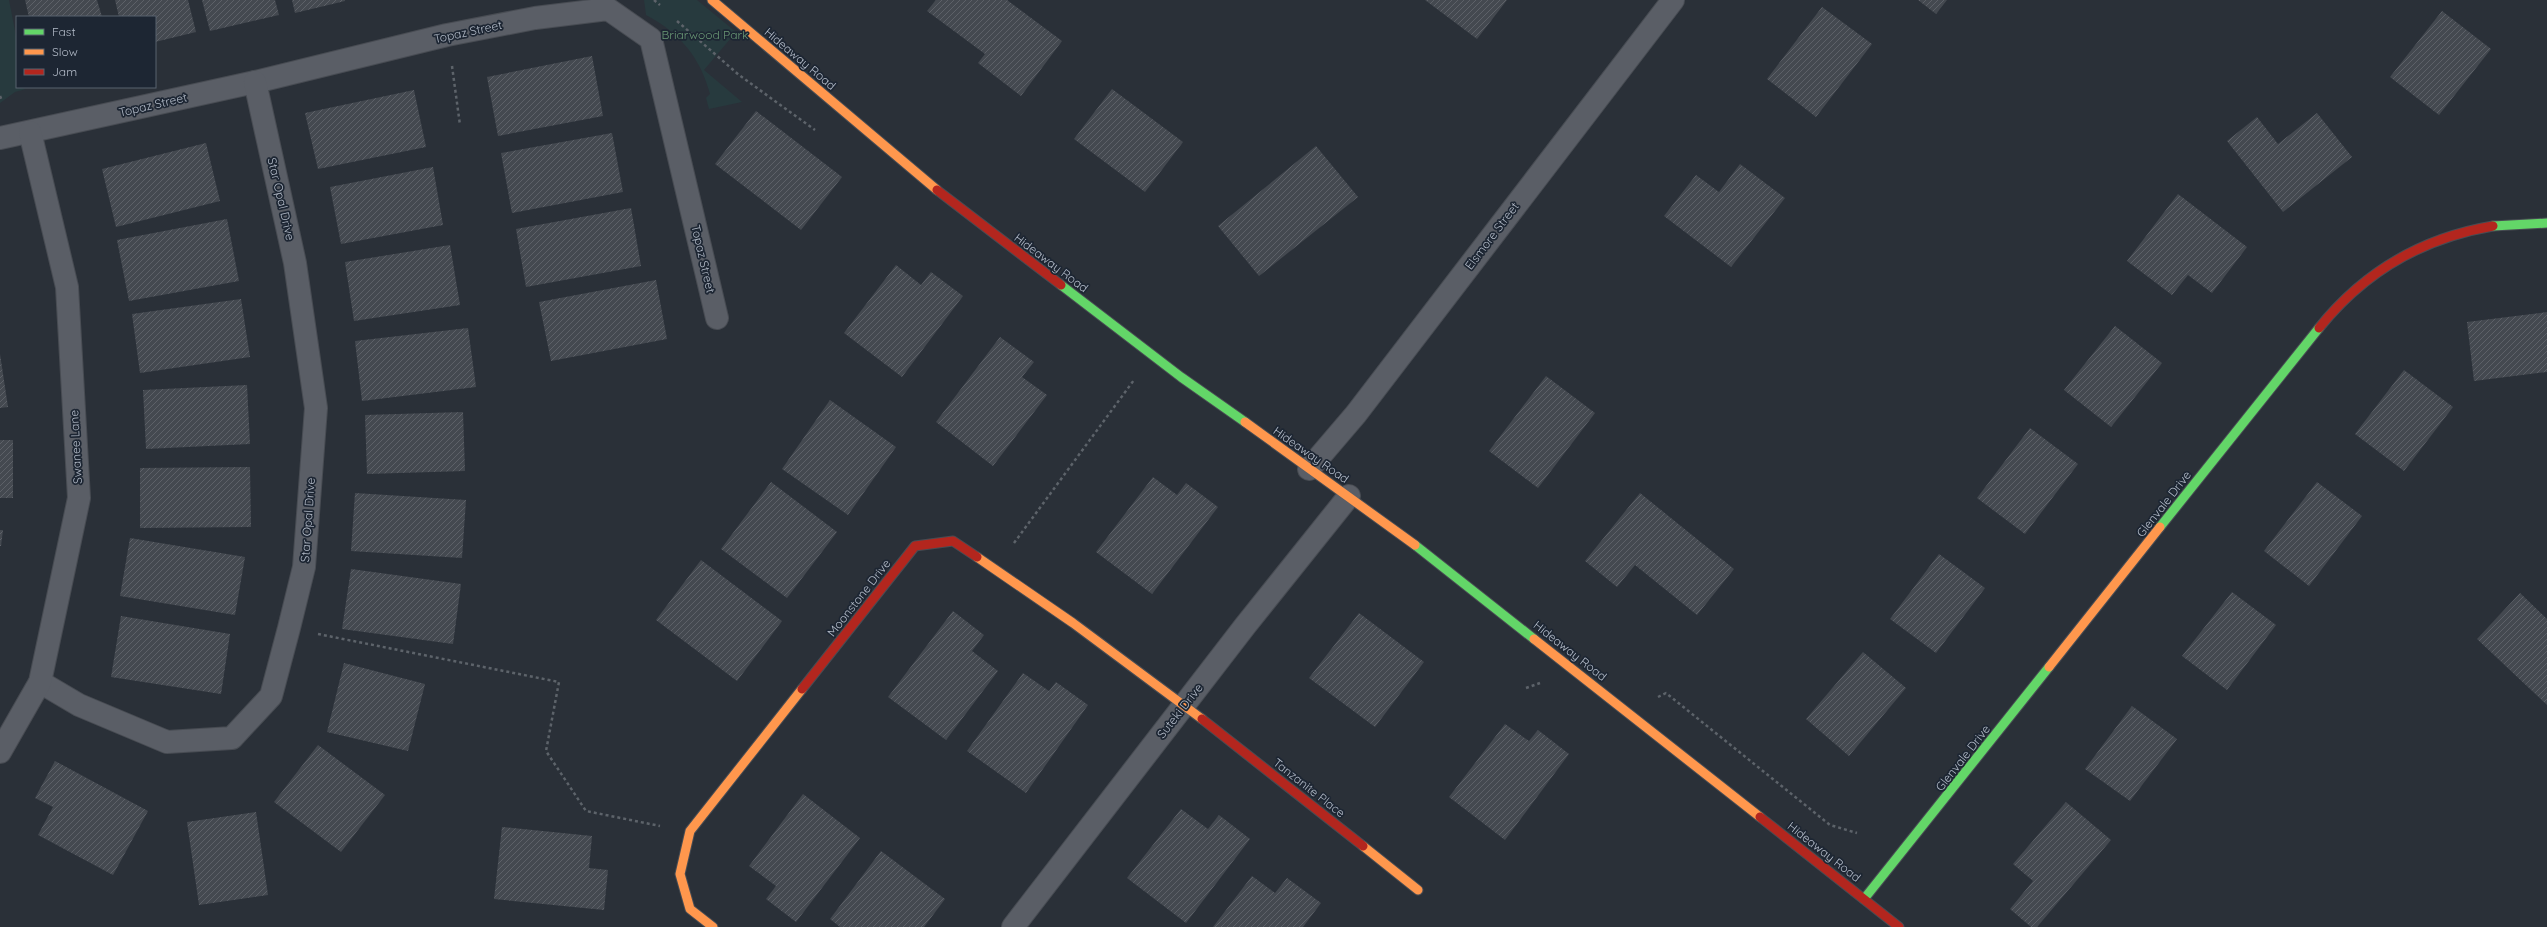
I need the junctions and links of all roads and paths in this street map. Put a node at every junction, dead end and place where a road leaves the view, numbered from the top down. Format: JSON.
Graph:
{"nodes":[{"id":1,"x":712,"y":0,"type":"edge"},
{"id":2,"x":1673,"y":0,"type":"edge"},
{"id":3,"x":447,"y":35,"type":"junction"},
{"id":4,"x":255,"y":82,"type":"junction"},
{"id":5,"x":0,"y":96,"type":"edge"},
{"id":6,"x":2,"y":101,"type":"dead end"},
{"id":7,"x":460,"y":125,"type":"dead end"},
{"id":8,"x":30,"y":132,"type":"junction"},
{"id":9,"x":0,"y":138,"type":"edge"},
{"id":10,"x":2547,"y":223,"type":"edge"},
{"id":11,"x":717,"y":318,"type":"dead end"},
{"id":12,"x":1152,"y":355,"type":"junction"},
{"id":13,"x":1309,"y":469,"type":"junction"},
{"id":14,"x":1349,"y":496,"type":"junction"},
{"id":15,"x":996,"y":568,"type":"junction"},
{"id":16,"x":289,"y":628,"type":"junction"},
{"id":17,"x":40,"y":682,"type":"junction"},
{"id":18,"x":1184,"y":705,"type":"junction"},
{"id":19,"x":1629,"y":713,"type":"junction"},
{"id":20,"x":0,"y":752,"type":"edge"},
{"id":21,"x":690,"y":831,"type":"junction"},
{"id":22,"x":1857,"y":833,"type":"dead end"},
{"id":23,"x":1418,"y":890,"type":"dead end"},
{"id":24,"x":1864,"y":899,"type":"junction"},
{"id":25,"x":713,"y":927,"type":"edge"},
{"id":26,"x":1013,"y":927,"type":"edge"},
{"id":27,"x":1899,"y":927,"type":"edge"}],
"edges":[{"from":1,"to":12,"type":"street","name":"Hideaway Road"},
{"from":2,"to":13,"type":"street","name":"Elsmore Street"},
{"from":3,"to":4,"type":"street","name":"Topaz Street"},
{"from":3,"to":7,"type":"path"},
{"from":3,"to":11,"type":"street","name":"Topaz Street"},
{"from":4,"to":8,"type":"street","name":"Topaz Street"},
{"from":4,"to":16,"type":"street","name":"Star Opal Drive"},
{"from":5,"to":6,"type":"path"},
{"from":8,"to":9,"type":"street","name":"Topaz Street"},
{"from":8,"to":17,"type":"street","name":"Swanee Lane"},
{"from":10,"to":24,"type":"street","name":"Glenvale Drive"},
{"from":12,"to":13,"type":"street","name":"Hideaway Road"},
{"from":12,"to":15,"type":"path"},
{"from":13,"to":14,"type":"street","name":"Hideaway Road"},
{"from":14,"to":18,"type":"street","name":"Suteki Drive"},
{"from":14,"to":19,"type":"street","name":"Hideaway Road"},
{"from":15,"to":18,"type":"street","name":"Moonstone Drive"},
{"from":15,"to":21,"type":"street","name":"Moonstone Drive"},
{"from":16,"to":17,"type":"street","name":"Star Opal Drive"},
{"from":16,"to":21,"type":"path"},
{"from":17,"to":20,"type":"street","name":"Swanee Lane"},
{"from":18,"to":23,"type":"street","name":"Tanzanite Place"},
{"from":18,"to":26,"type":"street","name":"Suteki Drive"},
{"from":19,"to":22,"type":"path"},
{"from":19,"to":24,"type":"street","name":"Hideaway Road"},
{"from":21,"to":25,"type":"street","name":"Moonstone Drive"},
{"from":24,"to":27,"type":"street","name":"Hideaway Road"}]}
